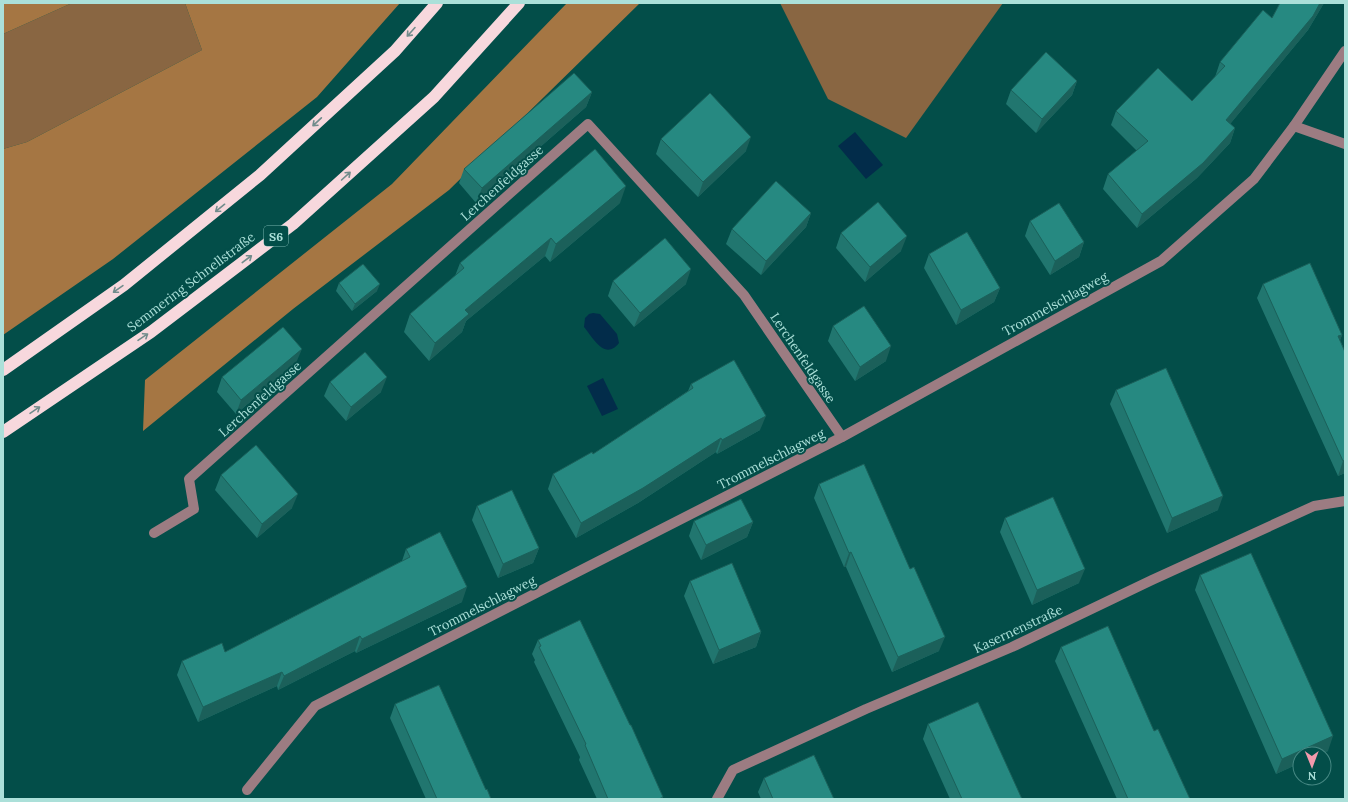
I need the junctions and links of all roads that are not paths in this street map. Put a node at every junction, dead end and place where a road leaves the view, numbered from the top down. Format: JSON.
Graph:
{"nodes":[{"id":1,"x":437,"y":3,"type":"edge"},
{"id":2,"x":519,"y":3,"type":"edge"},
{"id":3,"x":1345,"y":51,"type":"edge"},
{"id":4,"x":1294,"y":126,"type":"junction"},
{"id":5,"x":1345,"y":144,"type":"edge"},
{"id":6,"x":3,"y":370,"type":"edge"},
{"id":7,"x":3,"y":432,"type":"edge"},
{"id":8,"x":842,"y":437,"type":"junction"},
{"id":9,"x":1345,"y":501,"type":"edge"},
{"id":10,"x":154,"y":533,"type":"dead end"},
{"id":11,"x":247,"y":790,"type":"dead end"},
{"id":12,"x":717,"y":799,"type":"edge"}],
"edges":[{"from":1,"to":6,"type":"highway","one_way":true},
{"from":7,"to":2,"type":"highway","name":"Semmering Schnellstraße","number":"S6","one_way":true},
{"from":3,"to":4,"type":"street","name":"Trommelschlagweg"},
{"from":4,"to":5,"type":"street"},
{"from":4,"to":8,"type":"street","name":"Trommelschlagweg"},
{"from":8,"to":10,"type":"street","name":"Lerchenfeldgasse"},
{"from":8,"to":11,"type":"street","name":"Trommelschlagweg"},
{"from":9,"to":12,"type":"street","name":"Kasernenstraße"}]}
